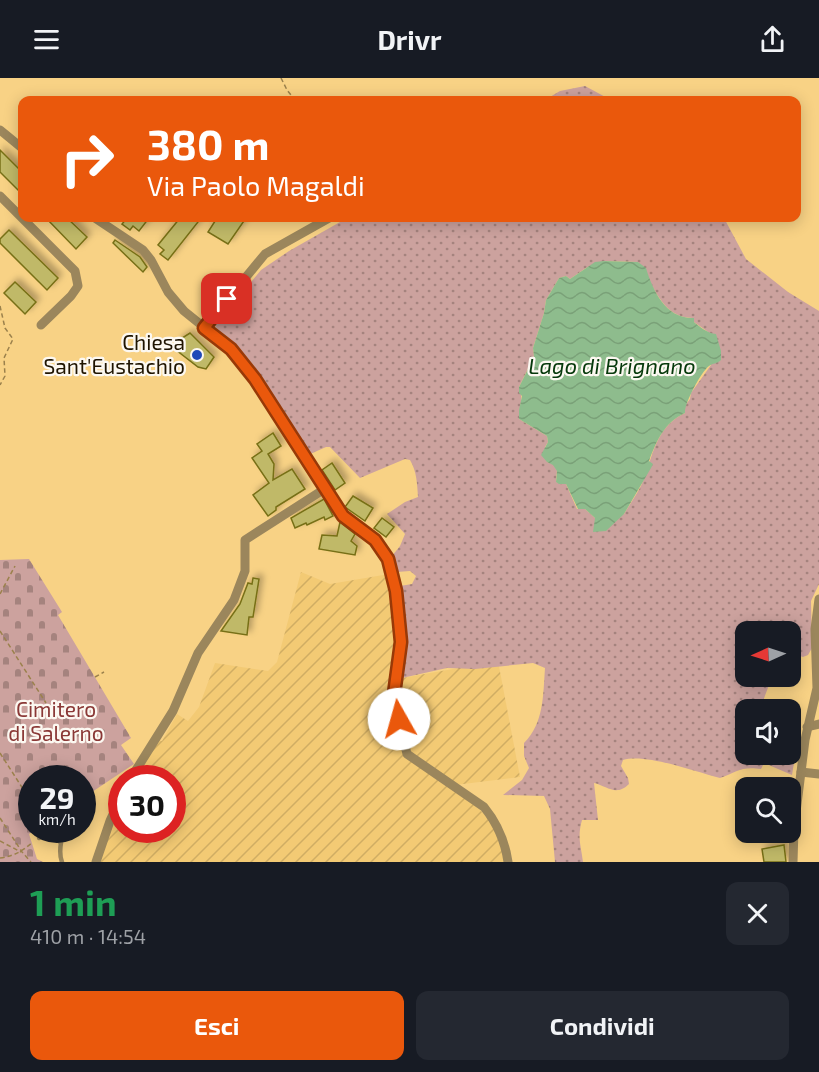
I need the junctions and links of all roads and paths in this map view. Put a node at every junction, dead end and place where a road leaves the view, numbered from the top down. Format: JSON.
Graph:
{"nodes":[{"id":1,"x":281,"y":78,"type":"edge"},
{"id":2,"x":292,"y":96,"type":"edge"},
{"id":3,"x":0,"y":130,"type":"edge"},
{"id":4,"x":18,"y":145,"type":"edge"},
{"id":5,"x":0,"y":196,"type":"edge"},
{"id":6,"x":18,"y":214,"type":"edge"},
{"id":7,"x":26,"y":222,"type":"edge"},
{"id":8,"x":101,"y":222,"type":"edge"},
{"id":9,"x":322,"y":222,"type":"edge"},
{"id":10,"x":0,"y":306,"type":"edge"},
{"id":11,"x":41,"y":325,"type":"dead end"},
{"id":12,"x":204,"y":328,"type":"junction"},
{"id":13,"x":0,"y":385,"type":"edge"},
{"id":14,"x":326,"y":488,"type":"junction"},
{"id":15,"x":15,"y":566,"type":"dead end"},
{"id":16,"x":0,"y":594,"type":"edge"},
{"id":17,"x":819,"y":599,"type":"edge"},
{"id":18,"x":0,"y":631,"type":"edge"},
{"id":19,"x":104,"y":672,"type":"dead end"},
{"id":20,"x":95,"y":677,"type":"dead end"},
{"id":21,"x":46,"y":702,"type":"dead end"},
{"id":22,"x":819,"y":724,"type":"edge"},
{"id":23,"x":807,"y":727,"type":"junction"},
{"id":24,"x":0,"y":753,"type":"edge"},
{"id":25,"x":139,"y":765,"type":"edge"},
{"id":26,"x":801,"y":772,"type":"junction"},
{"id":27,"x":819,"y":774,"type":"edge"},
{"id":28,"x":18,"y":781,"type":"edge"},
{"id":29,"x":0,"y":818,"type":"edge"},
{"id":30,"x":108,"y":827,"type":"edge"},
{"id":31,"x":0,"y":841,"type":"edge"},
{"id":32,"x":33,"y":843,"type":"edge"},
{"id":33,"x":60,"y":845,"type":"edge"},
{"id":34,"x":22,"y":852,"type":"junction"},
{"id":35,"x":0,"y":858,"type":"edge"},
{"id":36,"x":32,"y":862,"type":"edge"},
{"id":37,"x":62,"y":862,"type":"edge"},
{"id":38,"x":96,"y":862,"type":"edge"},
{"id":39,"x":508,"y":862,"type":"edge"},
{"id":40,"x":793,"y":862,"type":"edge"}],
"edges":[{"from":1,"to":2,"type":"path"},
{"from":3,"to":4,"type":"street"},
{"from":5,"to":6,"type":"street"},
{"from":7,"to":11,"type":"street"},
{"from":8,"to":12,"type":"street"},
{"from":9,"to":12,"type":"street"},
{"from":10,"to":13,"type":"path"},
{"from":12,"to":14,"type":"street"},
{"from":14,"to":25,"type":"street"},
{"from":14,"to":39,"type":"street"},
{"from":15,"to":16,"type":"path"},
{"from":17,"to":23,"type":"street"},
{"from":18,"to":21,"type":"path"},
{"from":19,"to":20,"type":"path"},
{"from":22,"to":23,"type":"street"},
{"from":23,"to":26,"type":"street"},
{"from":24,"to":28,"type":"path"},
{"from":26,"to":27,"type":"street"},
{"from":26,"to":40,"type":"street"},
{"from":29,"to":34,"type":"path"},
{"from":30,"to":38,"type":"street"},
{"from":31,"to":34,"type":"path"},
{"from":32,"to":34,"type":"path"},
{"from":33,"to":37,"type":"lane"},
{"from":34,"to":35,"type":"path"},
{"from":34,"to":36,"type":"path"}]}
